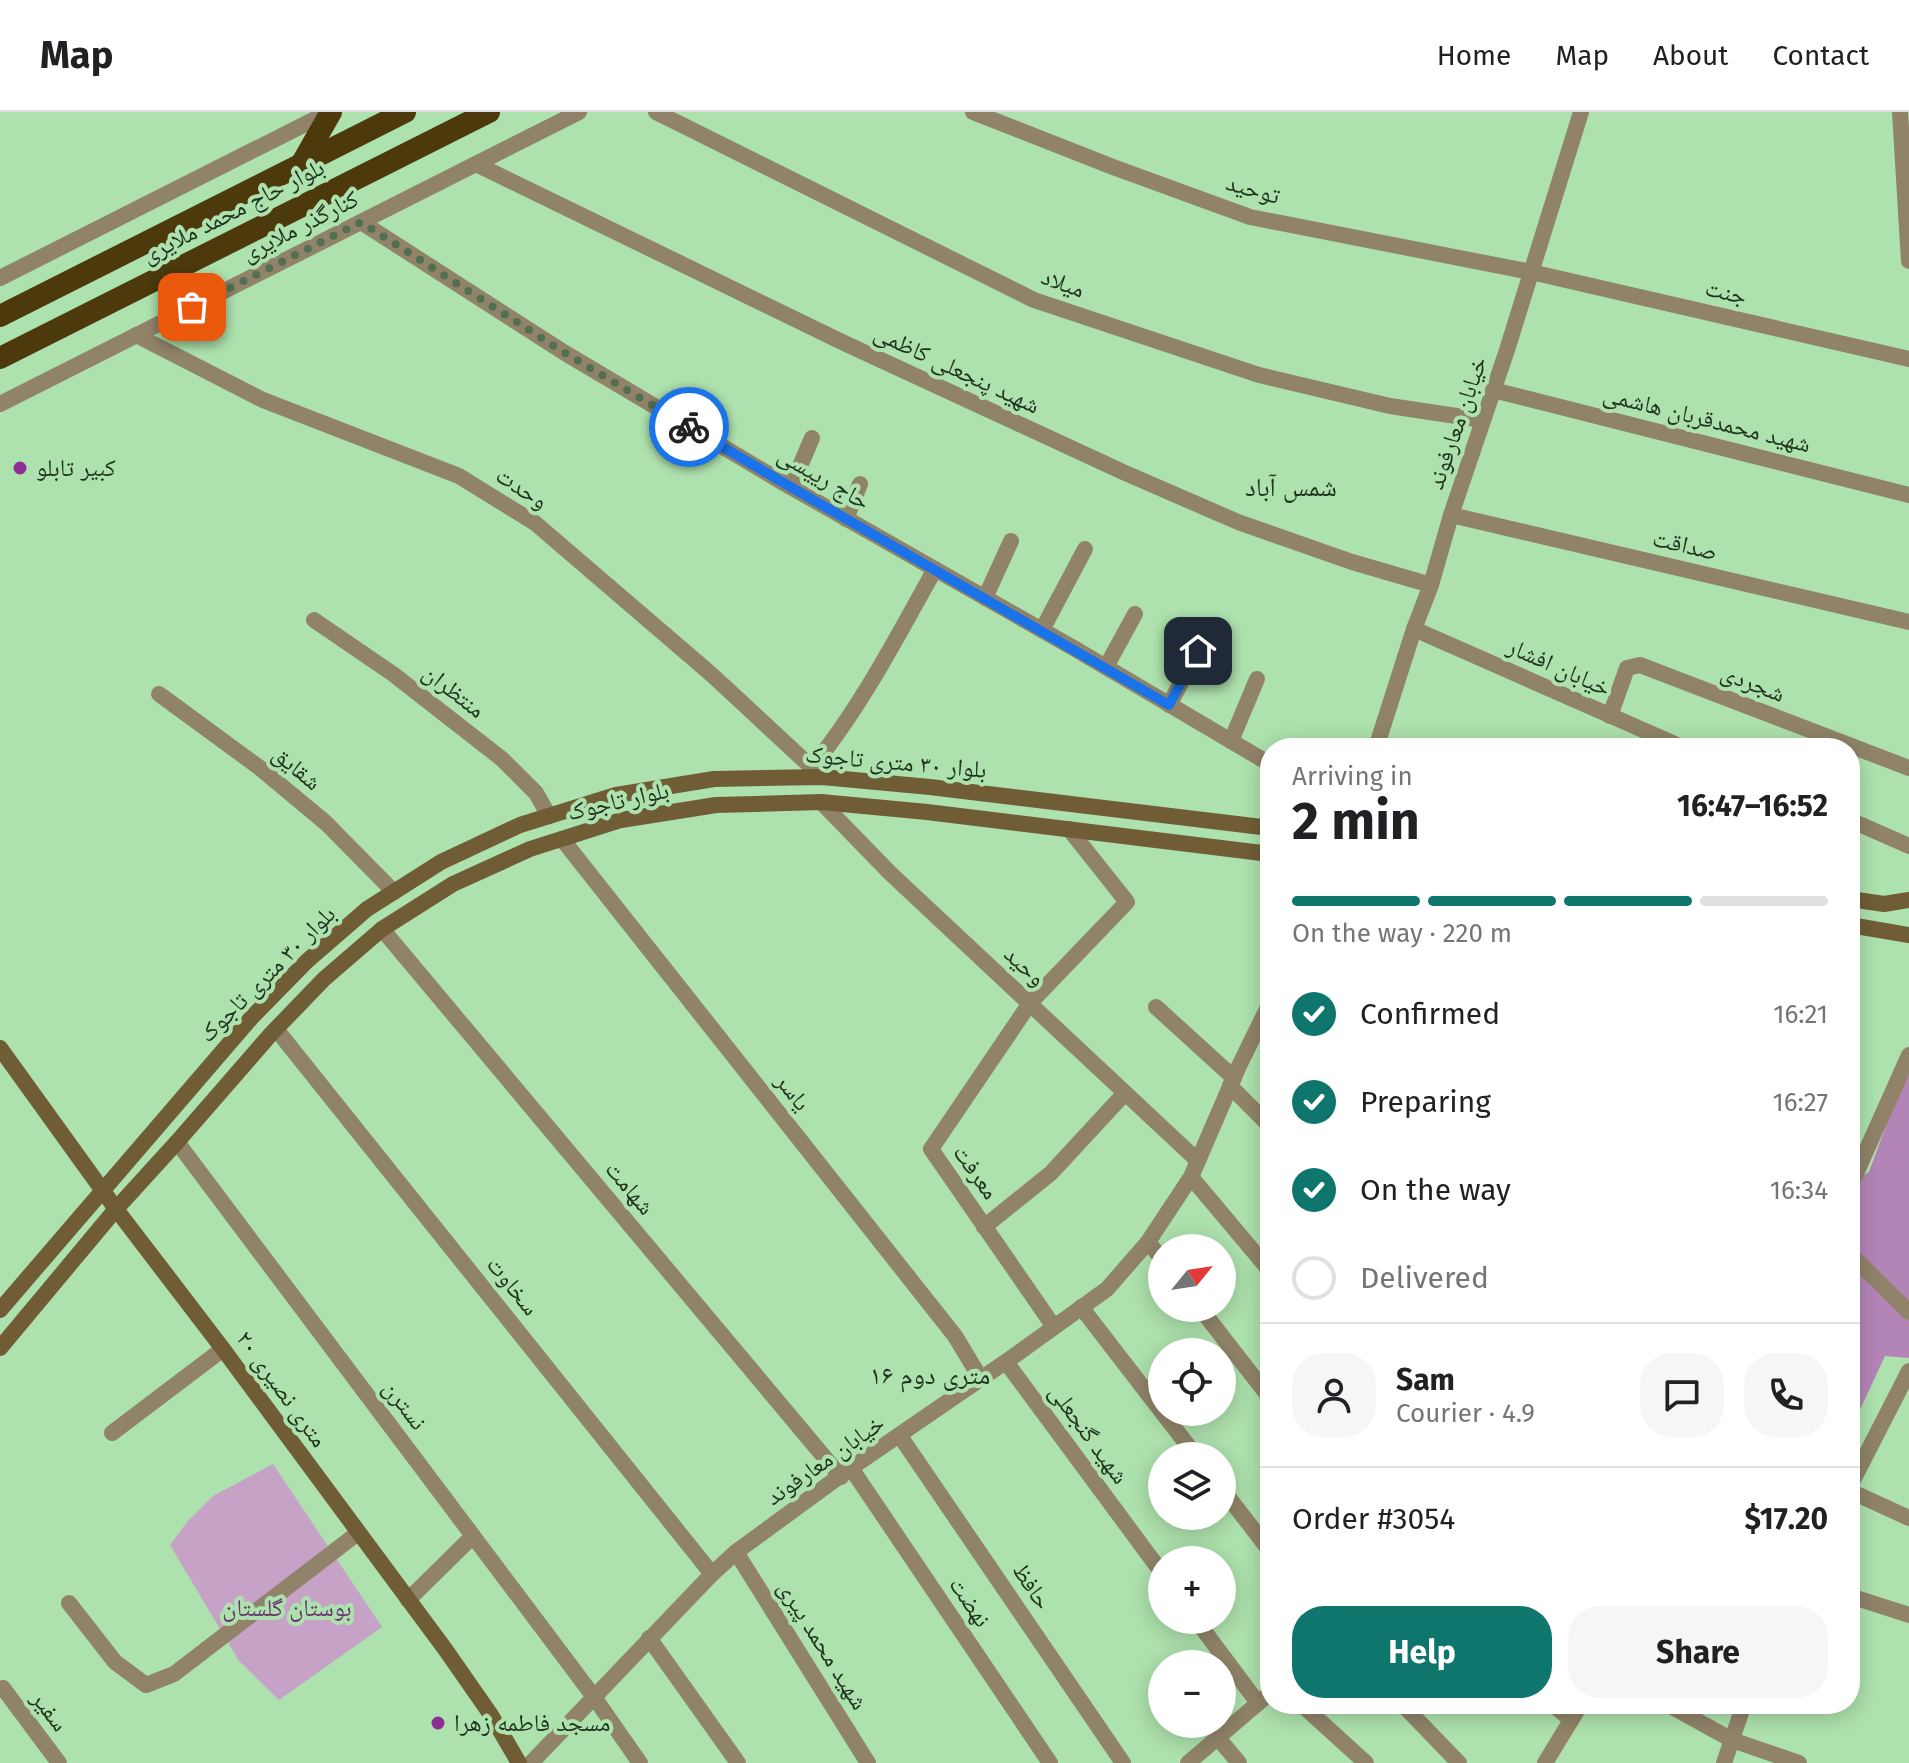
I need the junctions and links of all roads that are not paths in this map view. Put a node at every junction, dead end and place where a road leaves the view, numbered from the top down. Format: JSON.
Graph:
{"nodes":[{"id":1,"x":330,"y":112,"type":"edge"},
{"id":2,"x":405,"y":112,"type":"edge"},
{"id":3,"x":489,"y":112,"type":"edge"},
{"id":4,"x":579,"y":112,"type":"edge"},
{"id":5,"x":656,"y":112,"type":"edge"},
{"id":6,"x":973,"y":112,"type":"edge"},
{"id":7,"x":1581,"y":112,"type":"edge"},
{"id":8,"x":1900,"y":112,"type":"edge"},
{"id":9,"x":301,"y":164,"type":"junction"},
{"id":10,"x":476,"y":164,"type":"junction"},
{"id":11,"x":361,"y":222,"type":"junction"},
{"id":12,"x":1909,"y":261,"type":"edge"},
{"id":13,"x":1531,"y":272,"type":"junction"},
{"id":14,"x":0,"y":278,"type":"edge"},
{"id":15,"x":0,"y":316,"type":"edge"},
{"id":16,"x":136,"y":335,"type":"junction"},
{"id":17,"x":0,"y":358,"type":"edge"},
{"id":18,"x":1909,"y":359,"type":"edge"},
{"id":19,"x":1493,"y":390,"type":"junction"},
{"id":20,"x":0,"y":404,"type":"edge"},
{"id":21,"x":1483,"y":420,"type":"junction"},
{"id":22,"x":812,"y":438,"type":"dead end"},
{"id":23,"x":860,"y":484,"type":"dead end"},
{"id":24,"x":791,"y":487,"type":"junction"},
{"id":25,"x":1909,"y":495,"type":"edge"},
{"id":26,"x":1451,"y":515,"type":"junction"},
{"id":27,"x":846,"y":519,"type":"junction"},
{"id":28,"x":1011,"y":541,"type":"dead end"},
{"id":29,"x":1085,"y":549,"type":"dead end"},
{"id":30,"x":935,"y":569,"type":"junction"},
{"id":31,"x":1431,"y":585,"type":"junction"},
{"id":32,"x":985,"y":598,"type":"junction"},
{"id":33,"x":1135,"y":614,"type":"dead end"},
{"id":34,"x":314,"y":620,"type":"dead end"},
{"id":35,"x":1909,"y":622,"type":"edge"},
{"id":36,"x":1414,"y":629,"type":"junction"},
{"id":37,"x":1042,"y":630,"type":"junction"},
{"id":38,"x":1198,"y":651,"type":"dead end"},
{"id":39,"x":1106,"y":667,"type":"junction"},
{"id":40,"x":1257,"y":679,"type":"dead end"},
{"id":41,"x":159,"y":694,"type":"dead end"},
{"id":42,"x":1169,"y":705,"type":"junction"},
{"id":43,"x":1610,"y":716,"type":"junction"},
{"id":44,"x":1379,"y":738,"type":"edge"},
{"id":45,"x":1661,"y":738,"type":"edge"},
{"id":46,"x":1831,"y":738,"type":"edge"},
{"id":47,"x":1231,"y":741,"type":"junction"},
{"id":48,"x":1860,"y":749,"type":"edge"},
{"id":49,"x":1260,"y":758,"type":"edge"},
{"id":50,"x":1909,"y":768,"type":"edge"},
{"id":51,"x":817,"y":772,"type":"junction"},
{"id":52,"x":821,"y":802,"type":"junction"},
{"id":53,"x":549,"y":816,"type":"junction"},
{"id":54,"x":1860,"y":824,"type":"edge"},
{"id":55,"x":1260,"y":827,"type":"edge"},
{"id":56,"x":1069,"y":829,"type":"junction"},
{"id":57,"x":562,"y":839,"type":"junction"},
{"id":58,"x":1909,"y":846,"type":"edge"},
{"id":59,"x":1260,"y":853,"type":"edge"},
{"id":60,"x":394,"y":892,"type":"junction"},
{"id":61,"x":1860,"y":900,"type":"edge"},
{"id":62,"x":1909,"y":900,"type":"edge"},
{"id":63,"x":1860,"y":927,"type":"edge"},
{"id":64,"x":382,"y":929,"type":"junction"},
{"id":65,"x":1909,"y":935,"type":"edge"},
{"id":66,"x":1030,"y":1003,"type":"junction"},
{"id":67,"x":1156,"y":1007,"type":"dead end"},
{"id":68,"x":1260,"y":1024,"type":"edge"},
{"id":69,"x":276,"y":1029,"type":"junction"},
{"id":70,"x":0,"y":1048,"type":"edge"},
{"id":71,"x":1909,"y":1055,"type":"edge"},
{"id":72,"x":1232,"y":1082,"type":"junction"},
{"id":73,"x":1125,"y":1093,"type":"junction"},
{"id":74,"x":1260,"y":1114,"type":"edge"},
{"id":75,"x":177,"y":1142,"type":"junction"},
{"id":76,"x":1860,"y":1165,"type":"edge"},
{"id":77,"x":1195,"y":1169,"type":"junction"},
{"id":78,"x":103,"y":1189,"type":"junction"},
{"id":79,"x":116,"y":1209,"type":"junction"},
{"id":80,"x":984,"y":1227,"type":"junction"},
{"id":81,"x":1153,"y":1234,"type":"edge"},
{"id":82,"x":1148,"y":1242,"type":"edge"},
{"id":83,"x":1260,"y":1257,"type":"edge"},
{"id":84,"x":1860,"y":1264,"type":"edge"},
{"id":85,"x":1081,"y":1307,"type":"junction"},
{"id":86,"x":0,"y":1310,"type":"edge"},
{"id":87,"x":1909,"y":1312,"type":"edge"},
{"id":88,"x":1211,"y":1322,"type":"edge"},
{"id":89,"x":1054,"y":1327,"type":"junction"},
{"id":90,"x":0,"y":1348,"type":"edge"},
{"id":91,"x":223,"y":1349,"type":"junction"},
{"id":92,"x":1006,"y":1362,"type":"junction"},
{"id":93,"x":1909,"y":1371,"type":"edge"},
{"id":94,"x":981,"y":1379,"type":"junction"},
{"id":95,"x":1260,"y":1385,"type":"edge"},
{"id":96,"x":1148,"y":1394,"type":"edge"},
{"id":97,"x":1173,"y":1426,"type":"edge"},
{"id":98,"x":112,"y":1433,"type":"dead end"},
{"id":99,"x":900,"y":1436,"type":"junction"},
{"id":100,"x":1185,"y":1442,"type":"edge"},
{"id":101,"x":1860,"y":1469,"type":"edge"},
{"id":102,"x":846,"y":1473,"type":"junction"},
{"id":103,"x":1860,"y":1494,"type":"edge"},
{"id":104,"x":1236,"y":1507,"type":"edge"},
{"id":105,"x":1909,"y":1518,"type":"edge"},
{"id":106,"x":358,"y":1533,"type":"junction"},
{"id":107,"x":473,"y":1536,"type":"junction"},
{"id":108,"x":1260,"y":1538,"type":"edge"},
{"id":109,"x":736,"y":1552,"type":"junction"},
{"id":110,"x":1148,"y":1554,"type":"edge"},
{"id":111,"x":712,"y":1574,"type":"junction"},
{"id":112,"x":1860,"y":1599,"type":"edge"},
{"id":113,"x":408,"y":1600,"type":"junction"},
{"id":114,"x":69,"y":1603,"type":"dead end"},
{"id":115,"x":1909,"y":1615,"type":"edge"},
{"id":116,"x":1208,"y":1634,"type":"edge"},
{"id":117,"x":649,"y":1638,"type":"junction"},
{"id":118,"x":3,"y":1688,"type":"dead end"},
{"id":119,"x":1260,"y":1693,"type":"edge"},
{"id":120,"x":594,"y":1697,"type":"junction"},
{"id":121,"x":1260,"y":1701,"type":"edge"},
{"id":122,"x":1312,"y":1714,"type":"edge"},
{"id":123,"x":1412,"y":1714,"type":"edge"},
{"id":124,"x":1564,"y":1714,"type":"edge"},
{"id":125,"x":1575,"y":1714,"type":"edge"},
{"id":126,"x":1685,"y":1714,"type":"edge"},
{"id":127,"x":1741,"y":1714,"type":"edge"},
{"id":128,"x":1571,"y":1720,"type":"junction"},
{"id":129,"x":1236,"y":1722,"type":"edge"},
{"id":130,"x":1218,"y":1738,"type":"joint"},
{"id":131,"x":1732,"y":1740,"type":"junction"},
{"id":132,"x":59,"y":1763,"type":"edge"},
{"id":133,"x":519,"y":1763,"type":"edge"},
{"id":134,"x":531,"y":1763,"type":"edge"},
{"id":135,"x":640,"y":1763,"type":"edge"},
{"id":136,"x":738,"y":1763,"type":"edge"},
{"id":137,"x":868,"y":1763,"type":"edge"},
{"id":138,"x":1050,"y":1763,"type":"edge"},
{"id":139,"x":1123,"y":1763,"type":"edge"},
{"id":140,"x":1188,"y":1763,"type":"edge"},
{"id":141,"x":1239,"y":1763,"type":"edge"},
{"id":142,"x":1366,"y":1763,"type":"edge"},
{"id":143,"x":1459,"y":1763,"type":"edge"},
{"id":144,"x":1545,"y":1763,"type":"edge"},
{"id":145,"x":1724,"y":1763,"type":"edge"},
{"id":146,"x":1799,"y":1763,"type":"edge"}],
"edges":[{"from":1,"to":9,"type":"highway"},
{"from":1,"to":14,"type":"street"},
{"from":2,"to":9,"type":"highway","name":"بلوار حاج محمد ملایری"},
{"from":3,"to":17,"type":"highway","name":"بلوار حاج محمد ملایری"},
{"from":4,"to":10,"type":"street","name":"کنارگذر ملایری"},
{"from":5,"to":21,"type":"street","name":"میلاد"},
{"from":6,"to":13,"type":"street","name":"توحید"},
{"from":7,"to":13,"type":"street","name":"خیابان معارفوند"},
{"from":8,"to":12,"type":"street"},
{"from":9,"to":15,"type":"highway","name":"بلوار حاج محمد ملایری"},
{"from":10,"to":11,"type":"street","name":"کنارگذر ملایری"},
{"from":10,"to":31,"type":"street","name":"شهید پنجعلی کاظمی"},
{"from":11,"to":16,"type":"street","name":"کنارگذر ملایری"},
{"from":11,"to":24,"type":"street","name":"حاج رییسی"},
{"from":13,"to":18,"type":"street","name":"جنت"},
{"from":13,"to":19,"type":"street","name":"خیابان معارفوند"},
{"from":16,"to":20,"type":"street","name":"کنارگذر ملایری"},
{"from":16,"to":51,"type":"street","name":"وحدت"},
{"from":19,"to":21,"type":"street","name":"خیابان معارفوند"},
{"from":19,"to":25,"type":"street","name":"شهید محمدقربان هاشمی"},
{"from":21,"to":26,"type":"street","name":"خیابان معارفوند"},
{"from":22,"to":24,"type":"street"},
{"from":23,"to":27,"type":"street"},
{"from":24,"to":27,"type":"street","name":"حاج رییسی"},
{"from":26,"to":31,"type":"street","name":"خیابان معارفوند"},
{"from":26,"to":35,"type":"street","name":"صداقت"},
{"from":27,"to":30,"type":"street","name":"حاج رییسی"},
{"from":28,"to":32,"type":"street"},
{"from":29,"to":37,"type":"street"},
{"from":30,"to":32,"type":"street","name":"حاج رییسی"},
{"from":30,"to":51,"type":"street"},
{"from":31,"to":36,"type":"street","name":"خیابان معارفوند"},
{"from":32,"to":37,"type":"street","name":"حاج رییسی"},
{"from":33,"to":39,"type":"street"},
{"from":34,"to":53,"type":"street","name":"منتظران"},
{"from":36,"to":43,"type":"street","name":"خیابان افشار"},
{"from":36,"to":44,"type":"street","name":"خیابان معارفوند"},
{"from":37,"to":39,"type":"street","name":"حاج رییسی"},
{"from":38,"to":42,"type":"street"},
{"from":39,"to":42,"type":"street","name":"حاج رییسی"},
{"from":40,"to":47,"type":"street"},
{"from":41,"to":60,"type":"street","name":"شقایق"},
{"from":42,"to":47,"type":"street","name":"حاج رییسی"},
{"from":43,"to":45,"type":"street","name":"خیابان افشار"},
{"from":43,"to":46,"type":"street","name":"شجردی"},
{"from":47,"to":49,"type":"street","name":"حاج رییسی"},
{"from":48,"to":50,"type":"street","name":"شجردی"},
{"from":51,"to":53,"type":"main road","name":"بلوار ۳۰ متری تاجوک"},
{"from":51,"to":55,"type":"main road","name":"بلوار ۳۰ متری تاجوک"},
{"from":52,"to":56,"type":"main road","name":"بلوار تاجوک"},
{"from":52,"to":57,"type":"main road","name":"بلوار تاجوک"},
{"from":52,"to":66,"type":"street","name":"وحید"},
{"from":53,"to":60,"type":"main road","name":"بلوار ۳۰ متری تاجوک"},
{"from":54,"to":58,"type":"street"},
{"from":56,"to":59,"type":"main road","name":"بلوار تاجوک"},
{"from":56,"to":66,"type":"street"},
{"from":57,"to":64,"type":"main road","name":"بلوار تاجوک"},
{"from":57,"to":94,"type":"street","name":"یاسر"},
{"from":60,"to":78,"type":"main road","name":"بلوار ۳۰ متری تاجوک"},
{"from":61,"to":62,"type":"main road"},
{"from":63,"to":65,"type":"main road"},
{"from":64,"to":69,"type":"main road","name":"بلوار تاجوک"},
{"from":64,"to":102,"type":"street","name":"شهامت"},
{"from":66,"to":73,"type":"street","name":"وحید"},
{"from":66,"to":80,"type":"street","name":"معرفت"},
{"from":67,"to":72,"type":"street"},
{"from":68,"to":72,"type":"street","name":"خیابان معارفوند"},
{"from":69,"to":75,"type":"main road","name":"بلوار تاجوک"},
{"from":69,"to":111,"type":"street","name":"سخاوت"},
{"from":70,"to":78,"type":"main road","name":"۲۰ متری نصیری"},
{"from":71,"to":76,"type":"street"},
{"from":72,"to":74,"type":"street"},
{"from":72,"to":77,"type":"street","name":"خیابان معارفوند"},
{"from":73,"to":77,"type":"street","name":"وحید"},
{"from":73,"to":80,"type":"street"},
{"from":75,"to":79,"type":"main road","name":"بلوار تاجوک"},
{"from":75,"to":107,"type":"street","name":"نسترن"},
{"from":77,"to":81,"type":"street","name":"خیابان معارفوند"},
{"from":77,"to":83,"type":"street","name":"وحید"},
{"from":78,"to":79,"type":"main road","name":"۲۰ متری نصیری"},
{"from":78,"to":86,"type":"main road","name":"بلوار ۳۰ متری تاجوک"},
{"from":79,"to":90,"type":"main road"},
{"from":79,"to":91,"type":"main road","name":"۲۰ متری نصیری"},
{"from":80,"to":89,"type":"street","name":"معرفت"},
{"from":82,"to":85,"type":"street","name":"خیابان معارفوند"},
{"from":84,"to":87,"type":"street"},
{"from":85,"to":89,"type":"street","name":"خیابان معارفوند"},
{"from":85,"to":96,"type":"street"},
{"from":88,"to":95,"type":"street"},
{"from":89,"to":92,"type":"street","name":"خیابان معارفوند"},
{"from":91,"to":98,"type":"street"},
{"from":91,"to":106,"type":"main road","name":"۲۰ متری نصیری"},
{"from":92,"to":94,"type":"street","name":"خیابان معارفوند"},
{"from":92,"to":110,"type":"street","name":"شهید گنجعلی"},
{"from":93,"to":101,"type":"street"},
{"from":94,"to":99,"type":"street","name":"خیابان معارفوند"},
{"from":97,"to":100,"type":"street"},
{"from":99,"to":102,"type":"street","name":"خیابان معارفوند"},
{"from":99,"to":139,"type":"street","name":"حافظ"},
{"from":102,"to":109,"type":"street","name":"خیابان معارفوند"},
{"from":102,"to":138,"type":"street","name":"نهضت"},
{"from":103,"to":105,"type":"street"},
{"from":104,"to":108,"type":"street"},
{"from":106,"to":113,"type":"main road","name":"۲۰ متری نصیری"},
{"from":106,"to":114,"type":"street"},
{"from":107,"to":113,"type":"street"},
{"from":107,"to":120,"type":"street","name":"نسترن"},
{"from":109,"to":111,"type":"street","name":"خیابان معارفوند"},
{"from":109,"to":137,"type":"street","name":"شهید محمد پیری"},
{"from":111,"to":117,"type":"street","name":"خیابان معارفوند"},
{"from":112,"to":115,"type":"street"},
{"from":113,"to":133,"type":"main road","name":"۲۰ متری نصیری"},
{"from":116,"to":119,"type":"street"},
{"from":117,"to":120,"type":"street","name":"خیابان معارفوند"},
{"from":117,"to":136,"type":"street"},
{"from":118,"to":132,"type":"street","name":"سفیر"},
{"from":120,"to":134,"type":"street","name":"خیابان معارفوند"},
{"from":120,"to":135,"type":"street","name":"نسترن"},
{"from":121,"to":129,"type":"street"},
{"from":122,"to":142,"type":"street"},
{"from":123,"to":143,"type":"street"},
{"from":124,"to":128,"type":"street"},
{"from":125,"to":128,"type":"street"},
{"from":126,"to":131,"type":"street"},
{"from":127,"to":131,"type":"street"},
{"from":128,"to":144,"type":"street"},
{"from":130,"to":140,"type":"street"},
{"from":130,"to":141,"type":"street"},
{"from":131,"to":145,"type":"street"},
{"from":131,"to":146,"type":"street"}]}
